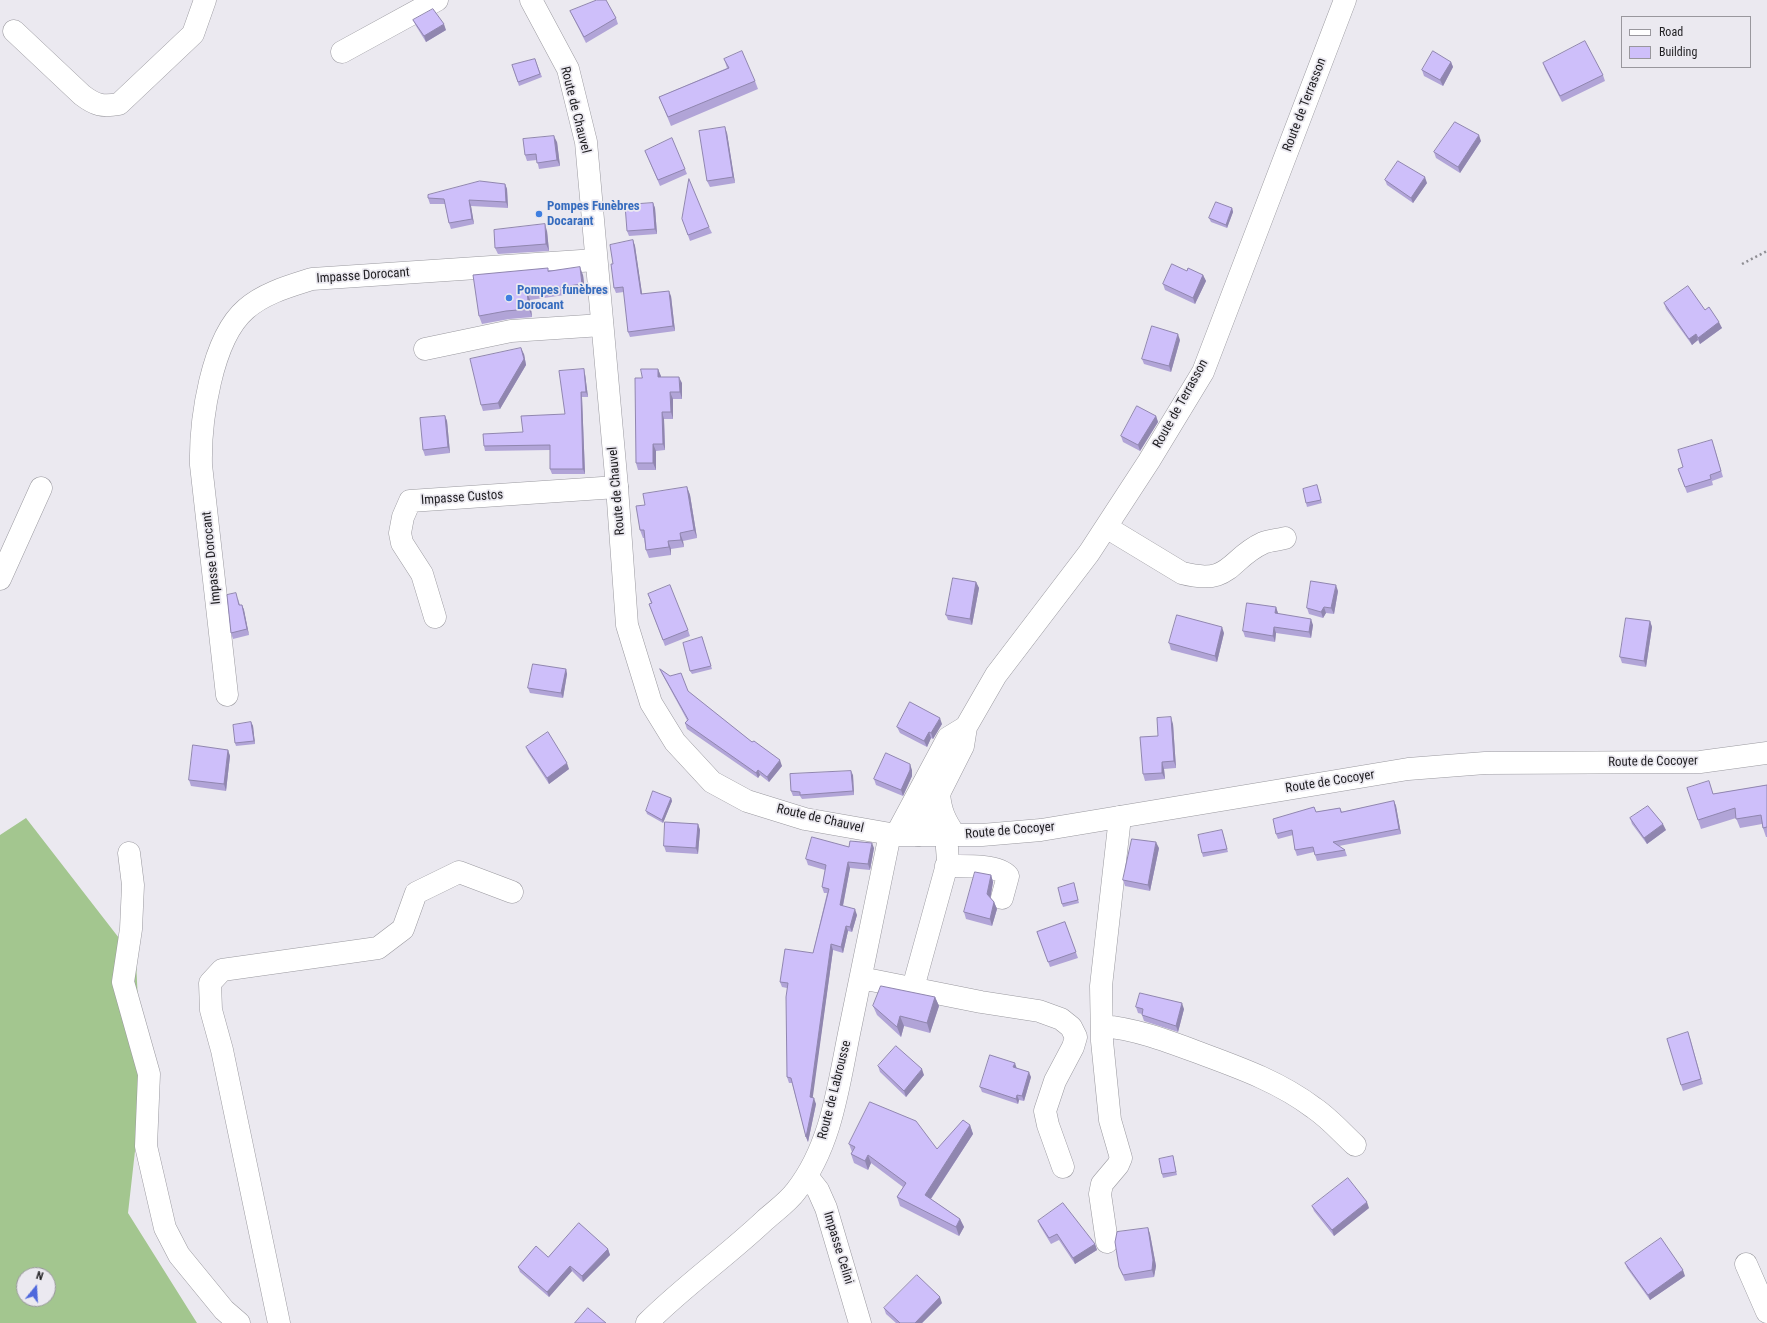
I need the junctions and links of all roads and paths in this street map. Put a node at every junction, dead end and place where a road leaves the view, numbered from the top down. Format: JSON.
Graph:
{"nodes":[{"id":1,"x":205,"y":0,"type":"edge"},
{"id":2,"x":437,"y":0,"type":"edge"},
{"id":3,"x":531,"y":0,"type":"edge"},
{"id":4,"x":1345,"y":0,"type":"edge"},
{"id":5,"x":14,"y":31,"type":"dead end"},
{"id":6,"x":342,"y":52,"type":"dead end"},
{"id":7,"x":1767,"y":251,"type":"edge"},
{"id":8,"x":596,"y":260,"type":"junction"},
{"id":9,"x":1742,"y":264,"type":"dead end"},
{"id":10,"x":602,"y":325,"type":"junction"},
{"id":11,"x":425,"y":349,"type":"dead end"},
{"id":12,"x":617,"y":487,"type":"junction"},
{"id":13,"x":41,"y":488,"type":"dead end"},
{"id":14,"x":1106,"y":527,"type":"junction"},
{"id":15,"x":1285,"y":538,"type":"dead end"},
{"id":16,"x":0,"y":579,"type":"edge"},
{"id":17,"x":435,"y":617,"type":"dead end"},
{"id":18,"x":227,"y":694,"type":"dead end"},
{"id":19,"x":966,"y":727,"type":"junction"},
{"id":20,"x":1767,"y":753,"type":"edge"},
{"id":21,"x":939,"y":793,"type":"junction"},
{"id":22,"x":1120,"y":817,"type":"junction"},
{"id":23,"x":893,"y":834,"type":"junction"},
{"id":24,"x":918,"y":835,"type":"junction"},
{"id":25,"x":950,"y":835,"type":"junction"},
{"id":26,"x":129,"y":853,"type":"dead end"},
{"id":27,"x":947,"y":864,"type":"junction"},
{"id":28,"x":512,"y":892,"type":"dead end"},
{"id":29,"x":1002,"y":898,"type":"dead end"},
{"id":30,"x":916,"y":977,"type":"dead end"},
{"id":31,"x":861,"y":978,"type":"junction"},
{"id":32,"x":1102,"y":1026,"type":"junction"},
{"id":33,"x":1355,"y":1145,"type":"dead end"},
{"id":34,"x":1063,"y":1167,"type":"dead end"},
{"id":35,"x":807,"y":1176,"type":"junction"},
{"id":36,"x":1107,"y":1242,"type":"dead end"},
{"id":37,"x":1746,"y":1264,"type":"dead end"},
{"id":38,"x":1767,"y":1312,"type":"edge"},
{"id":39,"x":239,"y":1323,"type":"edge"},
{"id":40,"x":279,"y":1323,"type":"edge"},
{"id":41,"x":647,"y":1323,"type":"edge"},
{"id":42,"x":860,"y":1323,"type":"edge"}],
"edges":[{"from":1,"to":5,"type":"street"},
{"from":2,"to":6,"type":"street"},
{"from":3,"to":8,"type":"street","name":"Route de Chauvel"},
{"from":4,"to":14,"type":"street","name":"Route de Terrasson"},
{"from":7,"to":9,"type":"path"},
{"from":8,"to":10,"type":"street","name":"Route de Chauvel"},
{"from":8,"to":18,"type":"street","name":"Impasse Dorocant"},
{"from":10,"to":11,"type":"street"},
{"from":10,"to":12,"type":"street","name":"Route de Chauvel"},
{"from":12,"to":17,"type":"street","name":"Impasse Custos"},
{"from":12,"to":23,"type":"street","name":"Route de Chauvel"},
{"from":13,"to":16,"type":"street"},
{"from":14,"to":15,"type":"street"},
{"from":14,"to":19,"type":"street","name":"Route de Terrasson"},
{"from":19,"to":21,"type":"street","name":"Route de Terrasson"},
{"from":19,"to":23,"type":"street","name":"Route de Terrasson"},
{"from":20,"to":22,"type":"street","name":"Route de Cocoyer"},
{"from":21,"to":24,"type":"street","name":"Route de Terrasson"},
{"from":21,"to":25,"type":"street"},
{"from":22,"to":25,"type":"street","name":"Route de Cocoyer"},
{"from":22,"to":32,"type":"street"},
{"from":23,"to":24,"type":"street","name":"Route de Cocoyer"},
{"from":23,"to":31,"type":"street","name":"Route de Labrousse"},
{"from":24,"to":25,"type":"street","name":"Route de Cocoyer"},
{"from":25,"to":27,"type":"street"},
{"from":26,"to":39,"type":"street"},
{"from":27,"to":29,"type":"street"},
{"from":27,"to":30,"type":"street"},
{"from":28,"to":40,"type":"street"},
{"from":31,"to":34,"type":"street"},
{"from":31,"to":35,"type":"street","name":"Route de Labrousse"},
{"from":32,"to":33,"type":"street"},
{"from":32,"to":36,"type":"street"},
{"from":35,"to":41,"type":"street","name":"Route de Labrousse"},
{"from":35,"to":42,"type":"street","name":"Impasse Celini"},
{"from":37,"to":38,"type":"street"}]}
